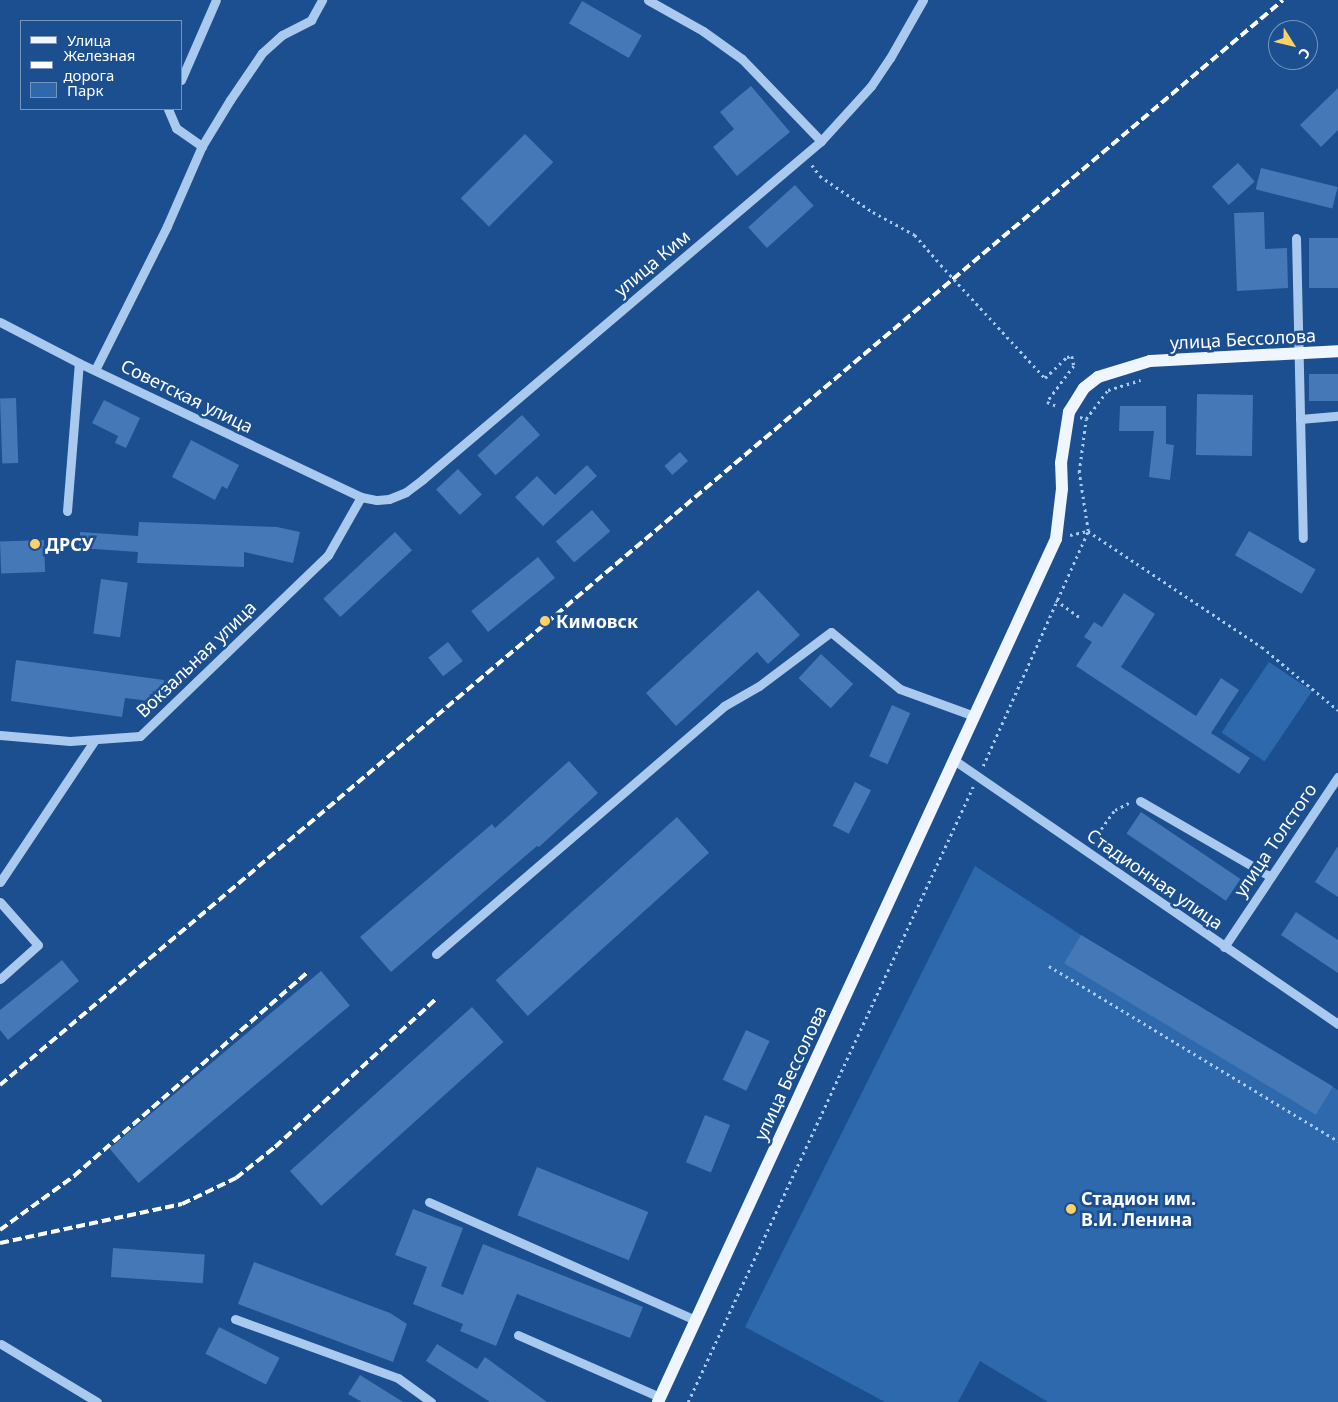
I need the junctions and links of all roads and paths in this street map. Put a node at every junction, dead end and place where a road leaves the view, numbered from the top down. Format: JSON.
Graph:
{"nodes":[{"id":1,"x":216,"y":0,"type":"edge"},
{"id":2,"x":322,"y":0,"type":"edge"},
{"id":3,"x":648,"y":0,"type":"edge"},
{"id":4,"x":923,"y":0,"type":"edge"},
{"id":5,"x":182,"y":78,"type":"edge"},
{"id":6,"x":168,"y":110,"type":"edge"},
{"id":7,"x":821,"y":141,"type":"junction"},
{"id":8,"x":202,"y":146,"type":"junction"},
{"id":9,"x":805,"y":156,"type":"junction"},
{"id":10,"x":1296,"y":238,"type":"dead end"},
{"id":11,"x":0,"y":322,"type":"edge"},
{"id":12,"x":1338,"y":351,"type":"edge"},
{"id":13,"x":1299,"y":353,"type":"junction"},
{"id":14,"x":79,"y":362,"type":"junction"},
{"id":15,"x":95,"y":370,"type":"junction"},
{"id":16,"x":1150,"y":377,"type":"dead end"},
{"id":17,"x":1069,"y":412,"type":"junction"},
{"id":18,"x":1338,"y":416,"type":"edge"},
{"id":19,"x":1086,"y":419,"type":"junction"},
{"id":20,"x":1300,"y":419,"type":"junction"},
{"id":21,"x":361,"y":497,"type":"junction"},
{"id":22,"x":67,"y":511,"type":"dead end"},
{"id":23,"x":1088,"y":531,"type":"junction"},
{"id":24,"x":1056,"y":538,"type":"junction"},
{"id":25,"x":1303,"y":538,"type":"dead end"},
{"id":26,"x":1056,"y":600,"type":"junction"},
{"id":27,"x":1081,"y":618,"type":"dead end"},
{"id":28,"x":1338,"y":710,"type":"edge"},
{"id":29,"x":974,"y":716,"type":"junction"},
{"id":30,"x":0,"y":735,"type":"edge"},
{"id":31,"x":94,"y":741,"type":"junction"},
{"id":32,"x":954,"y":760,"type":"junction"},
{"id":33,"x":978,"y":776,"type":"junction"},
{"id":34,"x":1338,"y":777,"type":"edge"},
{"id":35,"x":1140,"y":801,"type":"joint"},
{"id":36,"x":1101,"y":829,"type":"dead end"},
{"id":37,"x":1271,"y":877,"type":"junction"},
{"id":38,"x":0,"y":882,"type":"edge"},
{"id":39,"x":0,"y":902,"type":"edge"},
{"id":40,"x":1224,"y":947,"type":"junction"},
{"id":41,"x":436,"y":954,"type":"dead end"},
{"id":42,"x":1049,"y":966,"type":"dead end"},
{"id":43,"x":0,"y":979,"type":"edge"},
{"id":44,"x":1338,"y":1024,"type":"edge"},
{"id":45,"x":1338,"y":1141,"type":"edge"},
{"id":46,"x":429,"y":1202,"type":"dead end"},
{"id":47,"x":235,"y":1319,"type":"dead end"},
{"id":48,"x":695,"y":1320,"type":"junction"},
{"id":49,"x":518,"y":1335,"type":"dead end"},
{"id":50,"x":1,"y":1344,"type":"dead end"},
{"id":51,"x":659,"y":1399,"type":"edge"},
{"id":52,"x":97,"y":1402,"type":"edge"},
{"id":53,"x":431,"y":1402,"type":"edge"},
{"id":54,"x":688,"y":1402,"type":"edge"}],
"edges":[{"from":1,"to":5,"type":"street"},
{"from":2,"to":8,"type":"street"},
{"from":3,"to":7,"type":"street"},
{"from":4,"to":7,"type":"street","name":"улица Ким"},
{"from":6,"to":8,"type":"street"},
{"from":7,"to":9,"type":"street","name":"улица Ким"},
{"from":8,"to":15,"type":"street"},
{"from":9,"to":17,"type":"path","bridge":true},
{"from":9,"to":21,"type":"street","name":"улица Ким"},
{"from":10,"to":13,"type":"street"},
{"from":11,"to":14,"type":"street","name":"Советская улица"},
{"from":12,"to":13,"type":"main road","name":"улица Бессолова"},
{"from":13,"to":17,"type":"main road","name":"улица Бессолова"},
{"from":13,"to":20,"type":"street"},
{"from":14,"to":15,"type":"street","name":"Советская улица"},
{"from":14,"to":22,"type":"street"},
{"from":15,"to":21,"type":"street","name":"Советская улица"},
{"from":16,"to":19,"type":"path"},
{"from":17,"to":19,"type":"path"},
{"from":17,"to":24,"type":"main road","name":"улица Бессолова"},
{"from":18,"to":20,"type":"street"},
{"from":19,"to":23,"type":"path"},
{"from":20,"to":25,"type":"street"},
{"from":21,"to":31,"type":"street","name":"Вокзальная улица"},
{"from":23,"to":24,"type":"path"},
{"from":23,"to":26,"type":"path"},
{"from":23,"to":28,"type":"path"},
{"from":24,"to":29,"type":"main road","name":"улица Бессолова"},
{"from":26,"to":27,"type":"path"},
{"from":26,"to":33,"type":"path"},
{"from":29,"to":32,"type":"main road","name":"улица Бессолова"},
{"from":29,"to":41,"type":"street"},
{"from":30,"to":31,"type":"street","name":"Вокзальная улица"},
{"from":31,"to":38,"type":"street"},
{"from":32,"to":33,"type":"street","name":"Стадионная улица"},
{"from":32,"to":48,"type":"main road","name":"улица Бессолова"},
{"from":33,"to":40,"type":"street","name":"Стадионная улица"},
{"from":33,"to":54,"type":"path"},
{"from":34,"to":37,"type":"street","name":"улица Толстого"},
{"from":35,"to":36,"type":"path"},
{"from":35,"to":37,"type":"street"},
{"from":37,"to":40,"type":"street","name":"улица Толстого"},
{"from":39,"to":43,"type":"street"},
{"from":40,"to":44,"type":"street","name":"Стадионная улица"},
{"from":42,"to":45,"type":"path"},
{"from":46,"to":48,"type":"street"},
{"from":47,"to":53,"type":"street"},
{"from":48,"to":51,"type":"main road","name":"улица Бессолова"},
{"from":49,"to":51,"type":"street"},
{"from":50,"to":52,"type":"street"}]}
